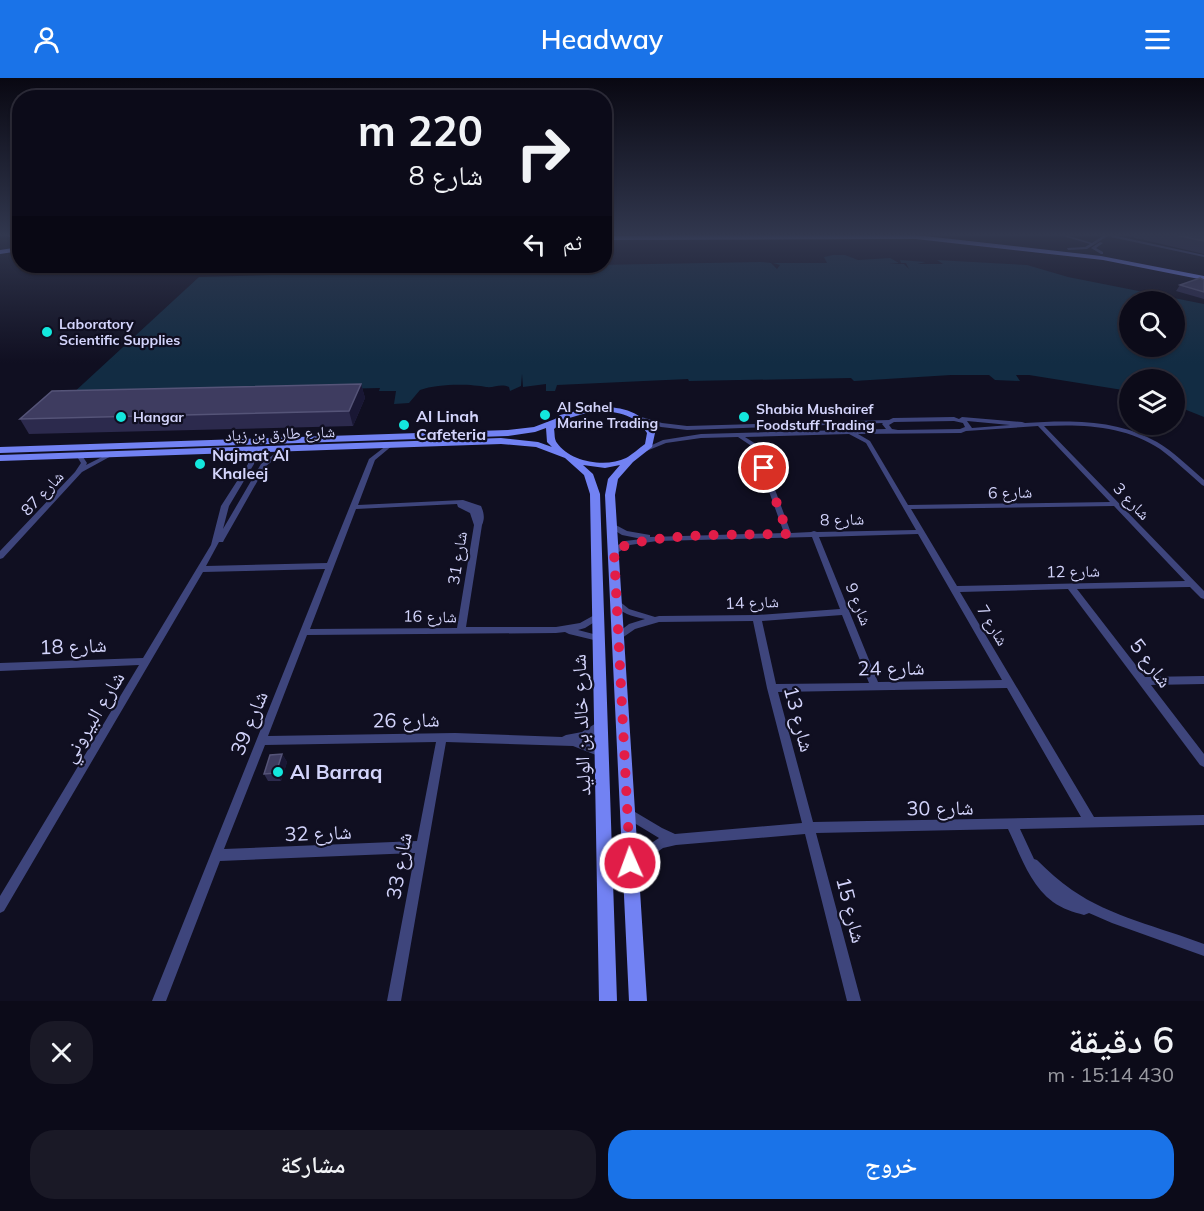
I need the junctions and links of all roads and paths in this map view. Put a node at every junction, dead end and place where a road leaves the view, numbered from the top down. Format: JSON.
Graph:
{"nodes":[{"id":1,"x":638,"y":418,"type":"junction"},
{"id":2,"x":958,"y":419,"type":"junction"},
{"id":3,"x":558,"y":421,"type":"junction"},
{"id":4,"x":888,"y":421,"type":"junction"},
{"id":5,"x":1038,"y":425,"type":"junction"},
{"id":6,"x":968,"y":430,"type":"junction"},
{"id":7,"x":848,"y":431,"type":"junction"},
{"id":8,"x":872,"y":431,"type":"junction"},
{"id":9,"x":894,"y":431,"type":"junction"},
{"id":10,"x":767,"y":434,"type":"junction"},
{"id":11,"x":735,"y":435,"type":"junction"},
{"id":12,"x":868,"y":442,"type":"junction"},
{"id":13,"x":391,"y":444,"type":"junction"},
{"id":14,"x":361,"y":445,"type":"junction"},
{"id":15,"x":756,"y":446,"type":"junction"},
{"id":16,"x":287,"y":447,"type":"junction"},
{"id":17,"x":248,"y":448,"type":"junction"},
{"id":18,"x":20,"y":449,"type":"junction"},
{"id":19,"x":0,"y":450,"type":"edge"},
{"id":20,"x":644,"y":450,"type":"junction"},
{"id":21,"x":112,"y":454,"type":"junction"},
{"id":22,"x":79,"y":455,"type":"junction"},
{"id":23,"x":564,"y":456,"type":"junction"},
{"id":24,"x":11,"y":457,"type":"junction"},
{"id":25,"x":372,"y":459,"type":"junction"},
{"id":26,"x":630,"y":459,"type":"junction"},
{"id":27,"x":0,"y":460,"type":"edge"},
{"id":28,"x":78,"y":473,"type":"junction"},
{"id":29,"x":1204,"y":484,"type":"edge"},
{"id":30,"x":1115,"y":504,"type":"junction"},
{"id":31,"x":353,"y":507,"type":"junction"},
{"id":32,"x":905,"y":507,"type":"junction"},
{"id":33,"x":612,"y":525,"type":"junction"},
{"id":34,"x":920,"y":532,"type":"junction"},
{"id":35,"x":814,"y":533,"type":"junction"},
{"id":36,"x":788,"y":534,"type":"junction"},
{"id":37,"x":657,"y":539,"type":"junction"},
{"id":38,"x":215,"y":546,"type":"junction"},
{"id":39,"x":614,"y":551,"type":"junction"},
{"id":40,"x":0,"y":556,"type":"edge"},
{"id":41,"x":330,"y":566,"type":"junction"},
{"id":42,"x":202,"y":569,"type":"junction"},
{"id":43,"x":1193,"y":584,"type":"junction"},
{"id":44,"x":597,"y":586,"type":"junction"},
{"id":45,"x":615,"y":586,"type":"junction"},
{"id":46,"x":1070,"y":586,"type":"junction"},
{"id":47,"x":954,"y":589,"type":"junction"},
{"id":48,"x":1204,"y":596,"type":"edge"},
{"id":49,"x":616,"y":603,"type":"junction"},
{"id":50,"x":845,"y":612,"type":"junction"},
{"id":51,"x":598,"y":616,"type":"junction"},
{"id":52,"x":756,"y":618,"type":"junction"},
{"id":53,"x":659,"y":619,"type":"junction"},
{"id":54,"x":556,"y":630,"type":"junction"},
{"id":55,"x":304,"y":632,"type":"junction"},
{"id":56,"x":461,"y":632,"type":"junction"},
{"id":57,"x":620,"y":636,"type":"junction"},
{"id":58,"x":598,"y":638,"type":"junction"},
{"id":59,"x":147,"y":661,"type":"junction"},
{"id":60,"x":0,"y":667,"type":"edge"},
{"id":61,"x":1204,"y":680,"type":"edge"},
{"id":62,"x":1142,"y":681,"type":"junction"},
{"id":63,"x":1010,"y":684,"type":"junction"},
{"id":64,"x":875,"y":687,"type":"junction"},
{"id":65,"x":772,"y":688,"type":"junction"},
{"id":66,"x":602,"y":723,"type":"junction"},
{"id":67,"x":442,"y":738,"type":"junction"},
{"id":68,"x":261,"y":741,"type":"junction"},
{"id":69,"x":552,"y":741,"type":"junction"},
{"id":70,"x":602,"y":752,"type":"junction"},
{"id":71,"x":1204,"y":762,"type":"edge"},
{"id":72,"x":630,"y":814,"type":"junction"},
{"id":73,"x":1204,"y":820,"type":"edge"},
{"id":74,"x":1091,"y":823,"type":"junction"},
{"id":75,"x":1011,"y":824,"type":"junction"},
{"id":76,"x":809,"y":828,"type":"junction"},
{"id":77,"x":676,"y":839,"type":"junction"},
{"id":78,"x":422,"y":847,"type":"junction"},
{"id":79,"x":216,"y":855,"type":"junction"},
{"id":80,"x":630,"y":863,"type":"junction"},
{"id":81,"x":0,"y":907,"type":"edge"},
{"id":82,"x":1204,"y":950,"type":"edge"},
{"id":83,"x":159,"y":1001,"type":"edge"},
{"id":84,"x":394,"y":1001,"type":"edge"},
{"id":85,"x":608,"y":1001,"type":"edge"},
{"id":86,"x":638,"y":1001,"type":"edge"},
{"id":87,"x":854,"y":1001,"type":"edge"}],
"edges":[{"from":1,"to":3,"type":"main road","name":"شارع طارق بن زياد"},
{"from":1,"to":4,"type":"street"},
{"from":1,"to":20,"type":"main road"},
{"from":2,"to":4,"type":"street"},
{"from":2,"to":5,"type":"street"},
{"from":2,"to":6,"type":"street"},
{"from":3,"to":18,"type":"main road","name":"شارع طارق بن زياد"},
{"from":3,"to":23,"type":"main road"},
{"from":4,"to":9,"type":"street"},
{"from":5,"to":6,"type":"street"},
{"from":5,"to":29,"type":"street"},
{"from":5,"to":30,"type":"street","name":"شارع 3"},
{"from":6,"to":9,"type":"street"},
{"from":7,"to":8,"type":"street"},
{"from":7,"to":10,"type":"street"},
{"from":7,"to":12,"type":"street"},
{"from":8,"to":9,"type":"street"},
{"from":8,"to":12,"type":"street"},
{"from":10,"to":11,"type":"street"},
{"from":10,"to":15,"type":"street"},
{"from":11,"to":15,"type":"street"},
{"from":11,"to":20,"type":"street"},
{"from":12,"to":32,"type":"street","name":"شارع 7"},
{"from":13,"to":14,"type":"main road","name":"شارع طارق بن زياد"},
{"from":13,"to":23,"type":"main road","name":"شارع طارق بن زياد"},
{"from":13,"to":25,"type":"street"},
{"from":14,"to":16,"type":"main road","name":"شارع طارق بن زياد"},
{"from":14,"to":25,"type":"street"},
{"from":15,"to":36,"type":"street"},
{"from":16,"to":17,"type":"main road","name":"شارع طارق بن زياد"},
{"from":16,"to":38,"type":"street","name":"شارع البيروني"},
{"from":17,"to":21,"type":"main road","name":"شارع طارق بن زياد"},
{"from":17,"to":38,"type":"street","name":"شارع البيروني"},
{"from":18,"to":19,"type":"main road","name":"شارع طارق بن زياد"},
{"from":18,"to":24,"type":"main road"},
{"from":20,"to":26,"type":"main road"},
{"from":21,"to":22,"type":"main road","name":"شارع طارق بن زياد"},
{"from":21,"to":28,"type":"street","name":"شارع 87"},
{"from":22,"to":24,"type":"main road","name":"شارع طارق بن زياد"},
{"from":22,"to":28,"type":"street","name":"شارع 87"},
{"from":23,"to":26,"type":"main road","name":"شارع طارق بن زياد"},
{"from":23,"to":44,"type":"main road","name":"شارع خالد بن الوليد"},
{"from":24,"to":27,"type":"main road","name":"شارع طارق بن زياد"},
{"from":25,"to":31,"type":"street","name":"شارع 39"},
{"from":26,"to":33,"type":"main road"},
{"from":28,"to":40,"type":"street","name":"شارع 87"},
{"from":30,"to":32,"type":"street","name":"شارع 6"},
{"from":30,"to":43,"type":"street","name":"شارع 3"},
{"from":31,"to":41,"type":"street","name":"شارع 39"},
{"from":31,"to":56,"type":"street","name":"شارع 31"},
{"from":32,"to":34,"type":"street","name":"شارع 7"},
{"from":33,"to":37,"type":"street","name":"شارع 8"},
{"from":33,"to":39,"type":"main road"},
{"from":34,"to":35,"type":"street","name":"شارع 8"},
{"from":34,"to":47,"type":"street","name":"شارع 7"},
{"from":35,"to":36,"type":"street","name":"شارع 8"},
{"from":35,"to":50,"type":"street","name":"شارع 9"},
{"from":36,"to":37,"type":"street","name":"شارع 8"},
{"from":37,"to":39,"type":"street","name":"شارع 8"},
{"from":38,"to":42,"type":"street","name":"شارع البيروني"},
{"from":39,"to":45,"type":"main road"},
{"from":41,"to":42,"type":"street"},
{"from":41,"to":55,"type":"street","name":"شارع 39"},
{"from":42,"to":59,"type":"street","name":"شارع البيروني"},
{"from":43,"to":46,"type":"street","name":"شارع 12"},
{"from":43,"to":48,"type":"street","name":"شارع 3"},
{"from":44,"to":45,"type":"main road"},
{"from":44,"to":51,"type":"main road","name":"شارع خالد بن الوليد"},
{"from":45,"to":49,"type":"main road"},
{"from":46,"to":47,"type":"street","name":"شارع 12"},
{"from":46,"to":62,"type":"street","name":"شارع 5"},
{"from":47,"to":63,"type":"street","name":"شارع 7"},
{"from":49,"to":53,"type":"street","name":"شارع 14"},
{"from":49,"to":57,"type":"main road"},
{"from":50,"to":52,"type":"street","name":"شارع 14"},
{"from":50,"to":64,"type":"street","name":"شارع 9"},
{"from":51,"to":54,"type":"street","name":"شارع 16"},
{"from":51,"to":58,"type":"main road","name":"شارع خالد بن الوليد"},
{"from":52,"to":53,"type":"street","name":"شارع 14"},
{"from":52,"to":65,"type":"street","name":"شارع 13"},
{"from":53,"to":57,"type":"street","name":"شارع 14"},
{"from":54,"to":56,"type":"street","name":"شارع 16"},
{"from":54,"to":58,"type":"street","name":"شارع 16"},
{"from":55,"to":56,"type":"street","name":"شارع 16"},
{"from":55,"to":68,"type":"street","name":"شارع 39"},
{"from":57,"to":72,"type":"main road"},
{"from":58,"to":66,"type":"main road","name":"شارع خالد بن الوليد"},
{"from":59,"to":60,"type":"street","name":"شارع 18"},
{"from":59,"to":81,"type":"street","name":"شارع البيروني"},
{"from":61,"to":62,"type":"street"},
{"from":62,"to":71,"type":"street","name":"شارع 5"},
{"from":63,"to":64,"type":"street","name":"شارع 24"},
{"from":63,"to":74,"type":"street","name":"شارع 7"},
{"from":64,"to":65,"type":"street","name":"شارع 24"},
{"from":65,"to":76,"type":"street","name":"شارع 13"},
{"from":66,"to":69,"type":"street","name":"شارع 26"},
{"from":66,"to":70,"type":"main road","name":"شارع خالد بن الوليد"},
{"from":67,"to":68,"type":"street","name":"شارع 26"},
{"from":67,"to":69,"type":"street","name":"شارع 26"},
{"from":67,"to":78,"type":"street","name":"شارع 33"},
{"from":68,"to":79,"type":"street","name":"شارع 39"},
{"from":69,"to":70,"type":"street","name":"شارع 26"},
{"from":70,"to":85,"type":"main road","name":"شارع خالد بن الوليد"},
{"from":72,"to":77,"type":"street"},
{"from":72,"to":80,"type":"main road"},
{"from":73,"to":74,"type":"street","name":"شارع 30"},
{"from":74,"to":75,"type":"street","name":"شارع 30"},
{"from":75,"to":76,"type":"street","name":"شارع 30"},
{"from":75,"to":82,"type":"street"},
{"from":76,"to":77,"type":"street","name":"شارع 30"},
{"from":76,"to":87,"type":"street","name":"شارع 15"},
{"from":77,"to":80,"type":"street","name":"شارع 30"},
{"from":78,"to":79,"type":"street","name":"شارع 32"},
{"from":78,"to":84,"type":"street","name":"شارع 33"},
{"from":79,"to":83,"type":"street","name":"شارع 39"},
{"from":80,"to":86,"type":"main road"}]}
